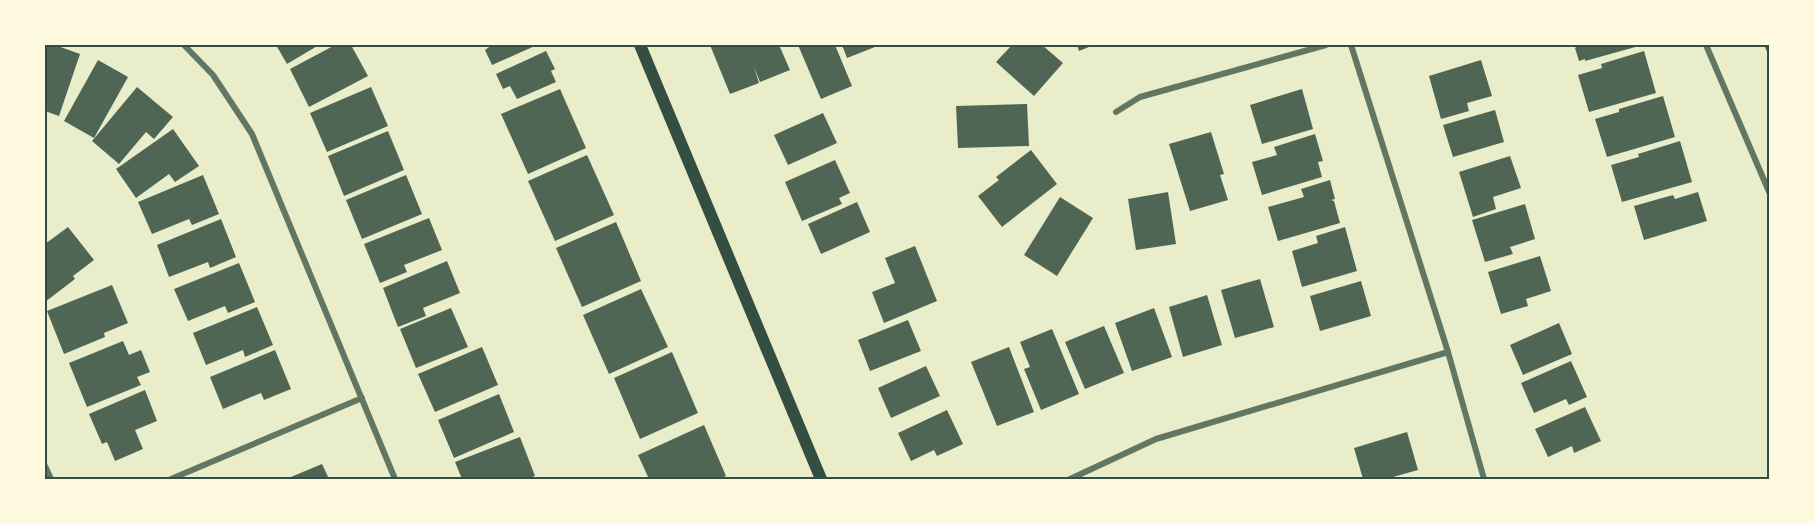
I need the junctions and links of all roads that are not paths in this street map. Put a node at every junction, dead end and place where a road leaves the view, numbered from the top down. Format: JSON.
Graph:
{"nodes":[{"id":1,"x":184,"y":45,"type":"edge"},
{"id":2,"x":640,"y":45,"type":"edge"},
{"id":3,"x":1326,"y":45,"type":"edge"},
{"id":4,"x":1351,"y":45,"type":"edge"},
{"id":5,"x":1706,"y":45,"type":"edge"},
{"id":6,"x":1116,"y":112,"type":"dead end"},
{"id":7,"x":1770,"y":194,"type":"edge"},
{"id":8,"x":1448,"y":352,"type":"junction"},
{"id":9,"x":362,"y":398,"type":"junction"},
{"id":10,"x":45,"y":466,"type":"edge"},
{"id":11,"x":51,"y":479,"type":"edge"},
{"id":12,"x":171,"y":479,"type":"edge"},
{"id":13,"x":395,"y":479,"type":"edge"},
{"id":14,"x":821,"y":479,"type":"edge"},
{"id":15,"x":1070,"y":479,"type":"edge"},
{"id":16,"x":1484,"y":479,"type":"edge"}],
"edges":[{"from":1,"to":9,"type":"street"},
{"from":2,"to":14,"type":"main road"},
{"from":3,"to":6,"type":"street"},
{"from":4,"to":8,"type":"street"},
{"from":5,"to":7,"type":"street"},
{"from":8,"to":15,"type":"street"},
{"from":8,"to":16,"type":"street"},
{"from":9,"to":12,"type":"street"},
{"from":9,"to":13,"type":"street"},
{"from":10,"to":11,"type":"street"}]}
